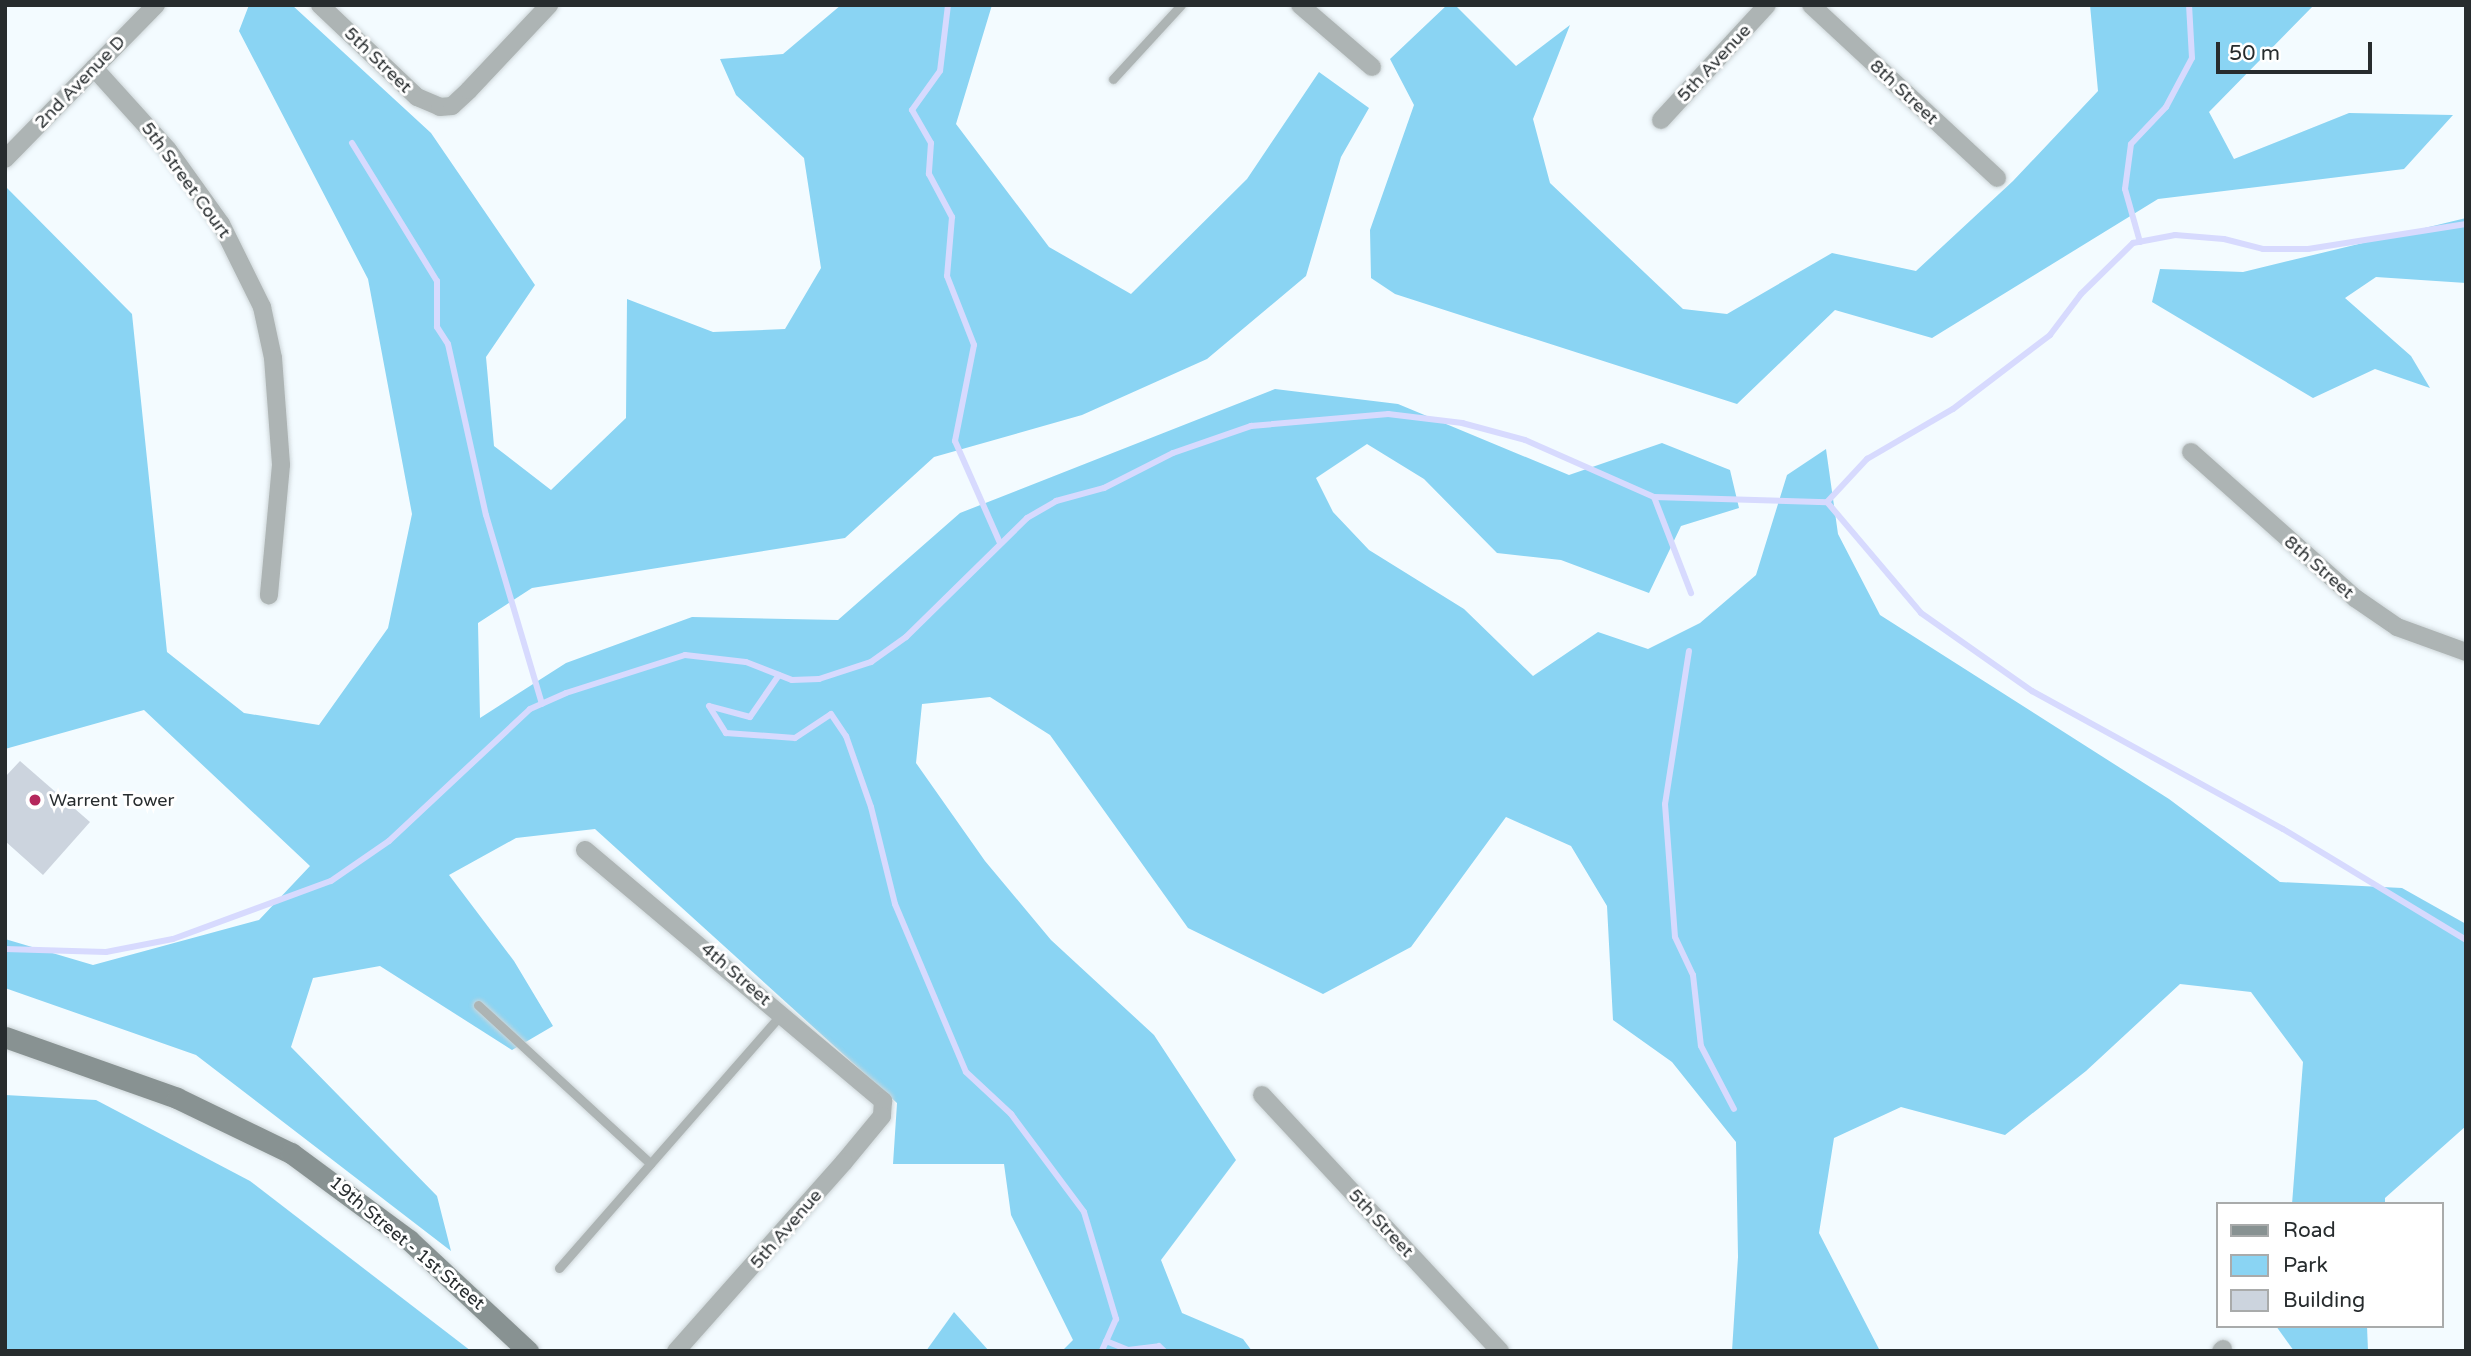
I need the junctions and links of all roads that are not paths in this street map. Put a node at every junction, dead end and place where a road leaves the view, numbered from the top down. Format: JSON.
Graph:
{"nodes":[{"id":1,"x":156,"y":5,"type":"edge"},
{"id":2,"x":320,"y":5,"type":"edge"},
{"id":3,"x":549,"y":5,"type":"edge"},
{"id":4,"x":1181,"y":5,"type":"edge"},
{"id":5,"x":1300,"y":5,"type":"edge"},
{"id":6,"x":1767,"y":5,"type":"edge"},
{"id":7,"x":1811,"y":5,"type":"edge"},
{"id":8,"x":1372,"y":67,"type":"dead end"},
{"id":9,"x":94,"y":68,"type":"junction"},
{"id":10,"x":1112,"y":79,"type":"dead end"},
{"id":11,"x":1661,"y":120,"type":"dead end"},
{"id":12,"x":5,"y":159,"type":"edge"},
{"id":13,"x":1997,"y":178,"type":"dead end"},
{"id":14,"x":2191,"y":453,"type":"dead end"},
{"id":15,"x":270,"y":595,"type":"dead end"},
{"id":16,"x":2466,"y":652,"type":"edge"},
{"id":17,"x":585,"y":850,"type":"dead end"},
{"id":18,"x":478,"y":1004,"type":"dead end"},
{"id":19,"x":782,"y":1013,"type":"junction"},
{"id":20,"x":5,"y":1037,"type":"edge"},
{"id":21,"x":1262,"y":1095,"type":"dead end"},
{"id":22,"x":883,"y":1101,"type":"joint"},
{"id":23,"x":650,"y":1163,"type":"junction"},
{"id":24,"x":559,"y":1268,"type":"dead end"},
{"id":25,"x":528,"y":1351,"type":"edge"},
{"id":26,"x":676,"y":1351,"type":"edge"},
{"id":27,"x":1500,"y":1351,"type":"edge"}],
"edges":[{"from":1,"to":9,"type":"street","name":"2nd Avenue D"},
{"from":2,"to":3,"type":"street","name":"5th Street"},
{"from":4,"to":10,"type":"lane"},
{"from":5,"to":8,"type":"street"},
{"from":6,"to":11,"type":"street","name":"5th Avenue"},
{"from":7,"to":13,"type":"street","name":"8th Street"},
{"from":9,"to":12,"type":"street","name":"2nd Avenue D"},
{"from":9,"to":15,"type":"street","name":"5th Street Court"},
{"from":14,"to":16,"type":"street","name":"8th Street"},
{"from":17,"to":19,"type":"street","name":"4th Street"},
{"from":18,"to":23,"type":"lane"},
{"from":19,"to":22,"type":"street","name":"4th Street"},
{"from":19,"to":23,"type":"lane"},
{"from":20,"to":25,"type":"main road","name":"19th Street - 1st Street"},
{"from":21,"to":27,"type":"street","name":"5th Street"},
{"from":22,"to":26,"type":"street","name":"5th Avenue"},
{"from":23,"to":24,"type":"lane"}]}
